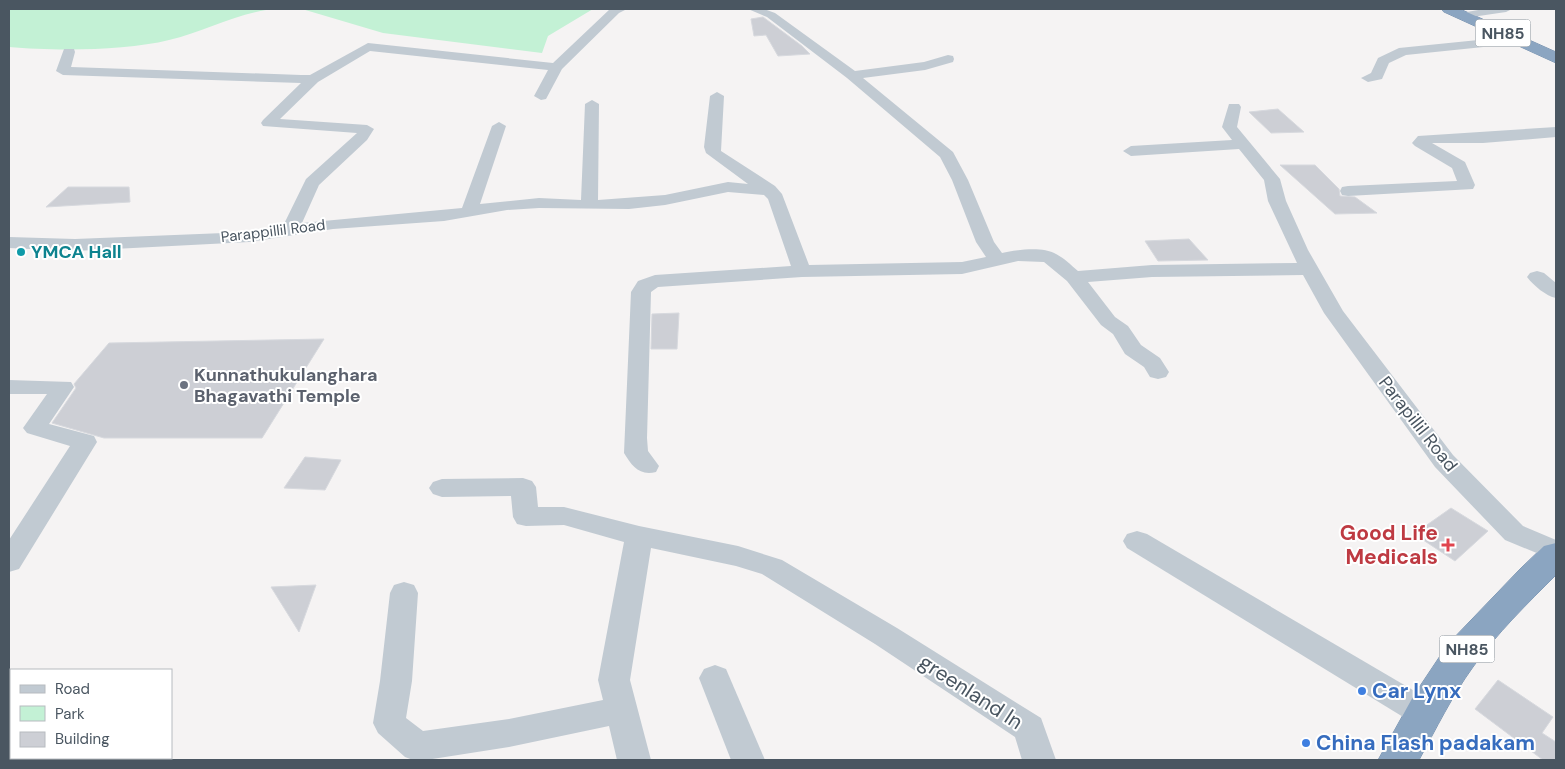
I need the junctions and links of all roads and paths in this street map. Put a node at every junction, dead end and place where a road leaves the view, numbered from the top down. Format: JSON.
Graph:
{"nodes":[{"id":1,"x":622,"y":9,"type":"edge"},
{"id":2,"x":754,"y":9,"type":"edge"},
{"id":3,"x":1449,"y":9,"type":"edge"},
{"id":4,"x":1506,"y":9,"type":"edge"},
{"id":5,"x":1465,"y":14,"type":"junction"},
{"id":6,"x":1518,"y":40,"type":"junction"},
{"id":7,"x":69,"y":52,"type":"dead end"},
{"id":8,"x":1556,"y":58,"type":"edge"},
{"id":9,"x":948,"y":60,"type":"dead end"},
{"id":10,"x":556,"y":67,"type":"junction"},
{"id":11,"x":852,"y":75,"type":"junction"},
{"id":12,"x":1368,"y":78,"type":"dead end"},
{"id":13,"x":313,"y":79,"type":"junction"},
{"id":14,"x":542,"y":96,"type":"dead end"},
{"id":15,"x":717,"y":96,"type":"dead end"},
{"id":16,"x":592,"y":104,"type":"dead end"},
{"id":17,"x":1234,"y":107,"type":"dead end"},
{"id":18,"x":498,"y":126,"type":"dead end"},
{"id":19,"x":1556,"y":132,"type":"edge"},
{"id":20,"x":1244,"y":144,"type":"junction"},
{"id":21,"x":1131,"y":151,"type":"dead end"},
{"id":22,"x":769,"y":190,"type":"junction"},
{"id":23,"x":1348,"y":191,"type":"dead end"},
{"id":24,"x":589,"y":204,"type":"junction"},
{"id":25,"x":469,"y":212,"type":"junction"},
{"id":26,"x":290,"y":231,"type":"junction"},
{"id":27,"x":9,"y":243,"type":"edge"},
{"id":28,"x":998,"y":261,"type":"junction"},
{"id":29,"x":1309,"y":269,"type":"junction"},
{"id":30,"x":802,"y":272,"type":"junction"},
{"id":31,"x":1074,"y":277,"type":"junction"},
{"id":32,"x":1537,"y":277,"type":"dead end"},
{"id":33,"x":1556,"y":292,"type":"edge"},
{"id":34,"x":1158,"y":372,"type":"dead end"},
{"id":35,"x":9,"y":387,"type":"edge"},
{"id":36,"x":647,"y":466,"type":"dead end"},
{"id":37,"x":442,"y":488,"type":"dead end"},
{"id":38,"x":639,"y":536,"type":"junction"},
{"id":39,"x":1137,"y":541,"type":"dead end"},
{"id":40,"x":1556,"y":551,"type":"edge"},
{"id":41,"x":1556,"y":555,"type":"edge"},
{"id":42,"x":9,"y":562,"type":"edge"},
{"id":43,"x":404,"y":593,"type":"dead end"},
{"id":44,"x":715,"y":678,"type":"dead end"},
{"id":45,"x":621,"y":710,"type":"junction"},
{"id":46,"x":1424,"y":713,"type":"junction"},
{"id":47,"x":634,"y":760,"type":"edge"},
{"id":48,"x":748,"y":760,"type":"edge"},
{"id":49,"x":1039,"y":760,"type":"edge"},
{"id":50,"x":1398,"y":760,"type":"edge"}],
"edges":[{"from":1,"to":10,"type":"street"},
{"from":2,"to":11,"type":"street"},
{"from":3,"to":5,"type":"highway","number":"NH85"},
{"from":4,"to":5,"type":"street"},
{"from":5,"to":6,"type":"highway","number":"NH85"},
{"from":6,"to":8,"type":"highway","number":"NH85"},
{"from":6,"to":12,"type":"street"},
{"from":7,"to":13,"type":"street"},
{"from":9,"to":11,"type":"street"},
{"from":10,"to":13,"type":"street"},
{"from":10,"to":14,"type":"street"},
{"from":11,"to":28,"type":"street"},
{"from":13,"to":26,"type":"street"},
{"from":15,"to":22,"type":"street"},
{"from":16,"to":24,"type":"street"},
{"from":17,"to":20,"type":"street","name":"Parapillil Road"},
{"from":18,"to":25,"type":"street"},
{"from":19,"to":23,"type":"street"},
{"from":20,"to":21,"type":"street"},
{"from":20,"to":29,"type":"street","name":"Parapillil Road"},
{"from":22,"to":24,"type":"street","name":"Parappillil Road"},
{"from":22,"to":30,"type":"street"},
{"from":24,"to":25,"type":"street","name":"Parappillil Road"},
{"from":25,"to":26,"type":"street","name":"Parappillil Road"},
{"from":26,"to":27,"type":"street","name":"Parappillil Road"},
{"from":28,"to":30,"type":"street"},
{"from":28,"to":31,"type":"street"},
{"from":29,"to":31,"type":"street"},
{"from":29,"to":40,"type":"street","name":"Parapillil Road"},
{"from":30,"to":36,"type":"street"},
{"from":31,"to":34,"type":"street"},
{"from":32,"to":33,"type":"street"},
{"from":35,"to":42,"type":"street"},
{"from":37,"to":38,"type":"street","name":"greenland ln"},
{"from":38,"to":45,"type":"street"},
{"from":38,"to":49,"type":"street","name":"greenland ln"},
{"from":39,"to":46,"type":"street"},
{"from":41,"to":46,"type":"highway","number":"NH85"},
{"from":43,"to":45,"type":"street"},
{"from":44,"to":48,"type":"street"},
{"from":45,"to":47,"type":"street"},
{"from":46,"to":50,"type":"highway","number":"NH85"}]}
